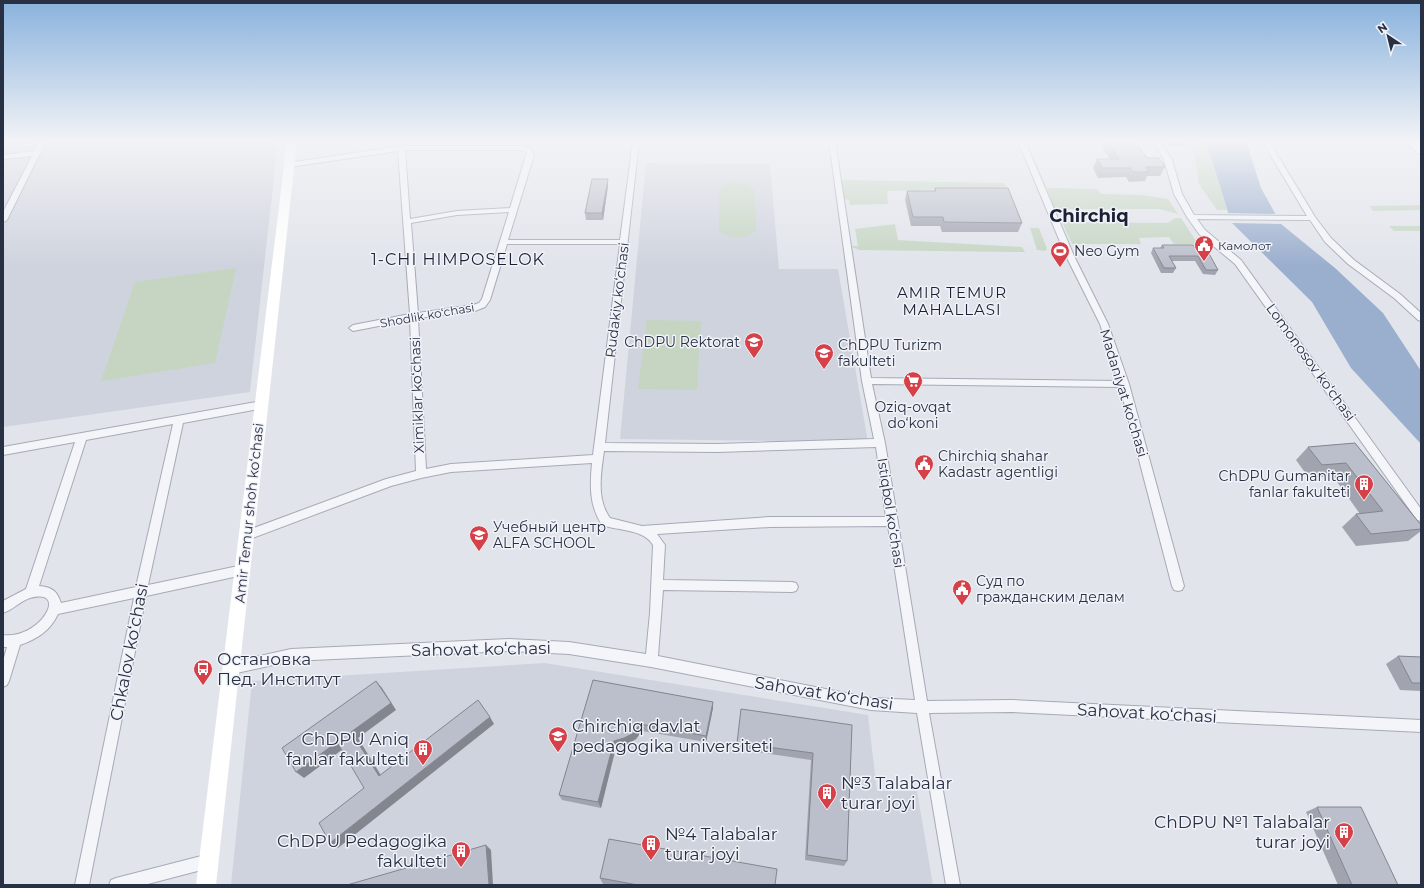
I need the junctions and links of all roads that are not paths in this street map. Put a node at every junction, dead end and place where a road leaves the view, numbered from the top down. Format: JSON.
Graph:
{"nodes":[{"id":1,"x":22,"y":182,"type":"edge"},
{"id":2,"x":288,"y":182,"type":"edge"},
{"id":3,"x":403,"y":182,"type":"edge"},
{"id":4,"x":521,"y":182,"type":"edge"},
{"id":5,"x":631,"y":182,"type":"edge"},
{"id":6,"x":838,"y":182,"type":"edge"},
{"id":7,"x":1039,"y":182,"type":"edge"},
{"id":8,"x":1175,"y":182,"type":"edge"},
{"id":9,"x":1290,"y":182,"type":"edge"},
{"id":10,"x":512,"y":210,"type":"junction"},
{"id":11,"x":1191,"y":216,"type":"junction"},
{"id":12,"x":1312,"y":218,"type":"junction"},
{"id":13,"x":3,"y":220,"type":"edge"},
{"id":14,"x":406,"y":222,"type":"junction"},
{"id":15,"x":503,"y":242,"type":"junction"},
{"id":16,"x":624,"y":242,"type":"junction"},
{"id":17,"x":414,"y":316,"type":"junction"},
{"id":18,"x":1421,"y":318,"type":"edge"},
{"id":19,"x":353,"y":328,"type":"dead end"},
{"id":20,"x":867,"y":381,"type":"junction"},
{"id":21,"x":1124,"y":384,"type":"junction"},
{"id":22,"x":261,"y":405,"type":"junction"},
{"id":23,"x":180,"y":420,"type":"junction"},
{"id":24,"x":82,"y":437,"type":"junction"},
{"id":25,"x":880,"y":443,"type":"junction"},
{"id":26,"x":599,"y":447,"type":"junction"},
{"id":27,"x":3,"y":451,"type":"edge"},
{"id":28,"x":598,"y":459,"type":"junction"},
{"id":29,"x":421,"y":474,"type":"junction"},
{"id":30,"x":1421,"y":517,"type":"edge"},
{"id":31,"x":893,"y":521,"type":"junction"},
{"id":32,"x":643,"y":530,"type":"junction"},
{"id":33,"x":247,"y":535,"type":"junction"},
{"id":34,"x":243,"y":570,"type":"junction"},
{"id":35,"x":657,"y":585,"type":"junction"},
{"id":36,"x":1178,"y":586,"type":"dead end"},
{"id":37,"x":792,"y":587,"type":"dead end"},
{"id":38,"x":32,"y":592,"type":"junction"},
{"id":39,"x":141,"y":592,"type":"junction"},
{"id":40,"x":3,"y":608,"type":"edge"},
{"id":41,"x":54,"y":610,"type":"junction"},
{"id":42,"x":9,"y":641,"type":"edge"},
{"id":43,"x":651,"y":661,"type":"junction"},
{"id":44,"x":232,"y":668,"type":"junction"},
{"id":45,"x":3,"y":681,"type":"edge"},
{"id":46,"x":922,"y":707,"type":"junction"},
{"id":47,"x":1421,"y":726,"type":"edge"},
{"id":48,"x":209,"y":861,"type":"junction"},
{"id":49,"x":82,"y":885,"type":"edge"},
{"id":50,"x":116,"y":885,"type":"edge"},
{"id":51,"x":206,"y":885,"type":"edge"},
{"id":52,"x":953,"y":885,"type":"edge"}],
"edges":[{"from":1,"to":13,"type":"street"},
{"from":2,"to":22,"type":"main road","name":"Amir Temur shoh ko‘chasi"},
{"from":3,"to":14,"type":"street","name":"Ximiklar ko‘chasi"},
{"from":4,"to":10,"type":"street","name":"Shodlik ko‘chasi"},
{"from":5,"to":16,"type":"street","name":"Rudakiy ko‘chasi"},
{"from":6,"to":20,"type":"street","name":"Istiqbol ko‘chasi"},
{"from":7,"to":21,"type":"street","name":"Madaniyat ko‘chasi"},
{"from":8,"to":11,"type":"street","name":"Lomonosov ko‘chasi"},
{"from":9,"to":12,"type":"street"},
{"from":10,"to":14,"type":"street"},
{"from":10,"to":15,"type":"street","name":"Shodlik ko‘chasi"},
{"from":11,"to":12,"type":"street"},
{"from":11,"to":30,"type":"street","name":"Lomonosov ko‘chasi"},
{"from":12,"to":18,"type":"street"},
{"from":14,"to":17,"type":"street","name":"Ximiklar ko‘chasi"},
{"from":15,"to":16,"type":"street"},
{"from":15,"to":17,"type":"street","name":"Shodlik ko‘chasi"},
{"from":16,"to":26,"type":"street","name":"Rudakiy ko‘chasi"},
{"from":17,"to":19,"type":"street","name":"Shodlik ko‘chasi"},
{"from":17,"to":29,"type":"street","name":"Ximiklar ko‘chasi"},
{"from":20,"to":21,"type":"street"},
{"from":20,"to":25,"type":"street","name":"Istiqbol ko‘chasi"},
{"from":21,"to":36,"type":"street","name":"Madaniyat ko‘chasi"},
{"from":22,"to":23,"type":"street"},
{"from":22,"to":33,"type":"main road","name":"Amir Temur shoh ko‘chasi"},
{"from":23,"to":24,"type":"street"},
{"from":23,"to":39,"type":"street","name":"Chkalov ko‘chasi"},
{"from":24,"to":27,"type":"street"},
{"from":24,"to":38,"type":"street"},
{"from":25,"to":26,"type":"street"},
{"from":25,"to":31,"type":"street","name":"Istiqbol ko‘chasi"},
{"from":26,"to":28,"type":"street","name":"Rudakiy ko‘chasi"},
{"from":28,"to":29,"type":"street"},
{"from":28,"to":32,"type":"street","name":"Rudakiy ko‘chasi"},
{"from":29,"to":33,"type":"street"},
{"from":31,"to":32,"type":"street"},
{"from":31,"to":46,"type":"street","name":"Istiqbol ko‘chasi"},
{"from":32,"to":35,"type":"street"},
{"from":33,"to":34,"type":"main road","name":"Amir Temur shoh ko‘chasi"},
{"from":34,"to":39,"type":"street"},
{"from":34,"to":44,"type":"main road","name":"Amir Temur shoh ko‘chasi"},
{"from":35,"to":37,"type":"street"},
{"from":35,"to":43,"type":"street"},
{"from":38,"to":40,"type":"street"},
{"from":38,"to":41,"type":"street"},
{"from":39,"to":41,"type":"street"},
{"from":39,"to":49,"type":"street","name":"Chkalov ko‘chasi"},
{"from":41,"to":42,"type":"street"},
{"from":42,"to":45,"type":"street"},
{"from":43,"to":44,"type":"street","name":"Sahovat ko‘chasi"},
{"from":43,"to":46,"type":"street","name":"Sahovat ko‘chasi"},
{"from":44,"to":48,"type":"main road","name":"Amir Temur shoh ko‘chasi"},
{"from":46,"to":47,"type":"street","name":"Sahovat ko‘chasi"},
{"from":46,"to":52,"type":"street","name":"Istiqbol ko‘chasi"},
{"from":48,"to":50,"type":"street"},
{"from":48,"to":51,"type":"main road","name":"Amir Temur shoh ko‘chasi"}]}
